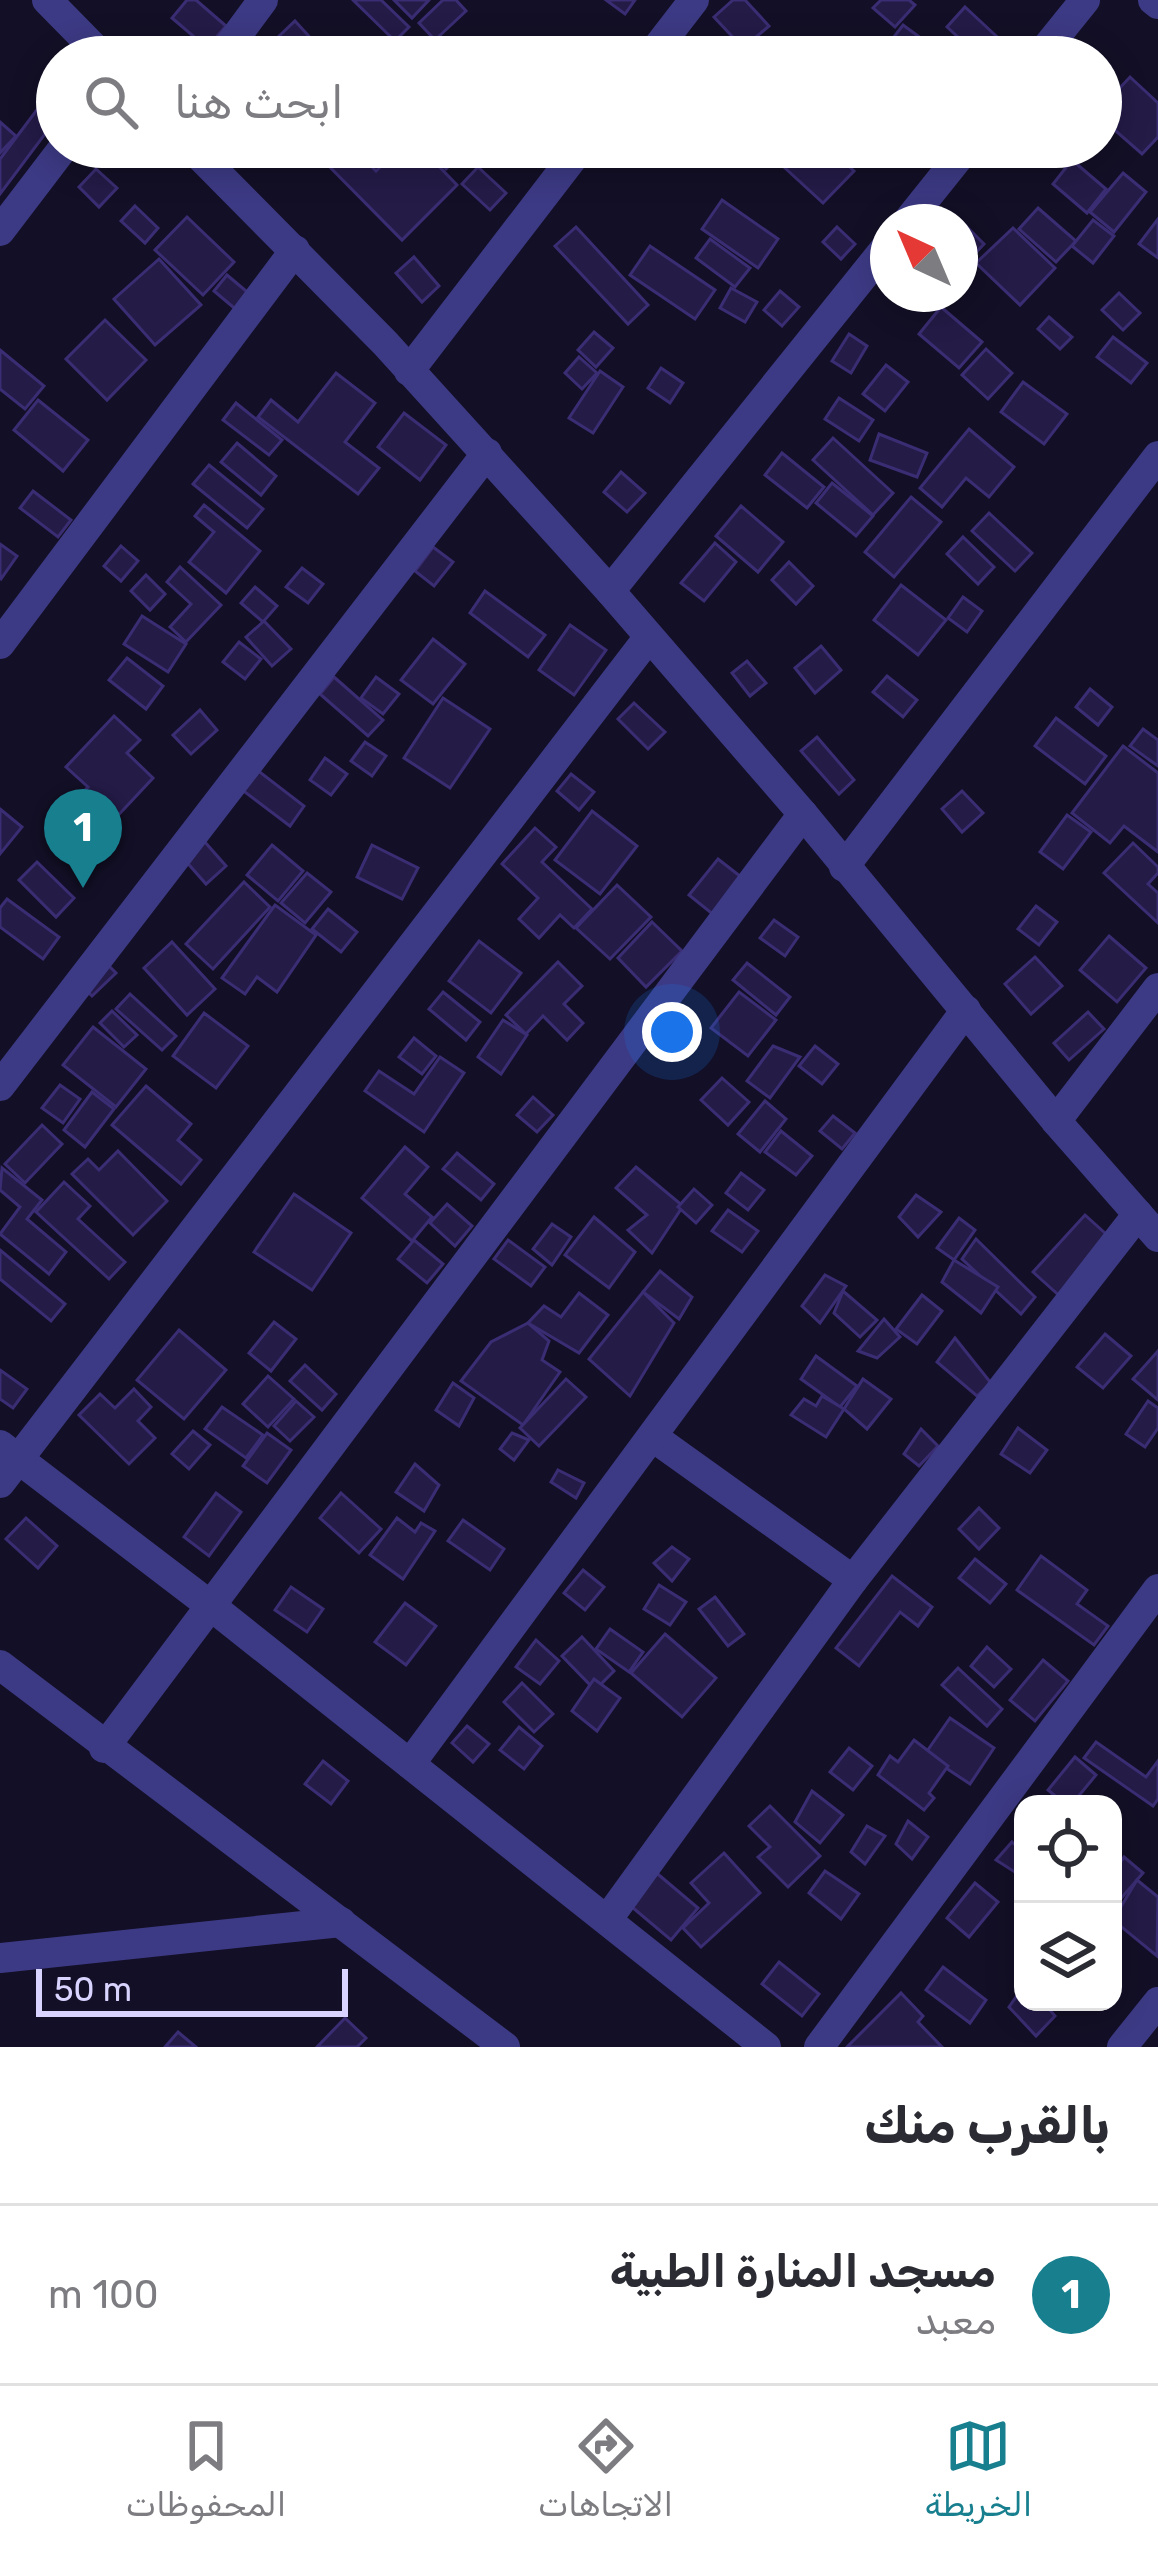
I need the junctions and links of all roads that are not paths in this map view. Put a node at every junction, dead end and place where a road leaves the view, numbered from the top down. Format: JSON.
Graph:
{"nodes":[{"id":1,"x":47,"y":0,"type":"edge"},
{"id":2,"x":263,"y":0,"type":"edge"},
{"id":3,"x":694,"y":0,"type":"edge"},
{"id":4,"x":1085,"y":0,"type":"edge"},
{"id":5,"x":83,"y":36,"type":"edge"},
{"id":6,"x":236,"y":36,"type":"edge"},
{"id":7,"x":666,"y":36,"type":"edge"},
{"id":8,"x":1056,"y":36,"type":"edge"},
{"id":9,"x":48,"y":168,"type":"edge"},
{"id":10,"x":212,"y":168,"type":"edge"},
{"id":11,"x":565,"y":168,"type":"edge"},
{"id":12,"x":950,"y":168,"type":"edge"},
{"id":13,"x":921,"y":204,"type":"edge"},
{"id":14,"x":0,"y":231,"type":"edge"},
{"id":15,"x":295,"y":250,"type":"junction"},
{"id":16,"x":870,"y":267,"type":"edge"},
{"id":17,"x":409,"y":370,"type":"junction"},
{"id":18,"x":487,"y":453,"type":"junction"},
{"id":19,"x":1158,"y":456,"type":"edge"},
{"id":20,"x":610,"y":591,"type":"junction"},
{"id":21,"x":649,"y":637,"type":"junction"},
{"id":22,"x":0,"y":644,"type":"edge"},
{"id":23,"x":803,"y":814,"type":"junction"},
{"id":24,"x":844,"y":867,"type":"junction"},
{"id":25,"x":1158,"y":988,"type":"edge"},
{"id":26,"x":966,"y":1010,"type":"junction"},
{"id":27,"x":0,"y":1086,"type":"edge"},
{"id":28,"x":1055,"y":1120,"type":"junction"},
{"id":29,"x":1148,"y":1226,"type":"edge"},
{"id":30,"x":653,"y":1437,"type":"junction"},
{"id":31,"x":6,"y":1462,"type":"edge"},
{"id":32,"x":853,"y":1580,"type":"junction"},
{"id":33,"x":1158,"y":1588,"type":"edge"},
{"id":34,"x":211,"y":1606,"type":"junction"},
{"id":35,"x":0,"y":1665,"type":"edge"},
{"id":36,"x":104,"y":1748,"type":"junction"},
{"id":37,"x":410,"y":1764,"type":"junction"},
{"id":38,"x":607,"y":1920,"type":"junction"},
{"id":39,"x":341,"y":1922,"type":"junction"},
{"id":40,"x":0,"y":1958,"type":"edge"},
{"id":41,"x":1158,"y":2002,"type":"edge"},
{"id":42,"x":505,"y":2047,"type":"edge"},
{"id":43,"x":766,"y":2047,"type":"edge"},
{"id":44,"x":819,"y":2047,"type":"edge"},
{"id":45,"x":1122,"y":2047,"type":"edge"}],
"edges":[{"from":1,"to":5,"type":"street"},
{"from":2,"to":6,"type":"street"},
{"from":3,"to":7,"type":"street"},
{"from":4,"to":8,"type":"street"},
{"from":9,"to":14,"type":"street"},
{"from":10,"to":15,"type":"street"},
{"from":11,"to":17,"type":"street"},
{"from":12,"to":13,"type":"street"},
{"from":15,"to":17,"type":"street"},
{"from":15,"to":22,"type":"street"},
{"from":16,"to":20,"type":"street"},
{"from":17,"to":18,"type":"street"},
{"from":18,"to":20,"type":"street"},
{"from":18,"to":27,"type":"street"},
{"from":19,"to":24,"type":"street"},
{"from":20,"to":21,"type":"street"},
{"from":21,"to":23,"type":"street"},
{"from":21,"to":31,"type":"street"},
{"from":23,"to":24,"type":"street"},
{"from":23,"to":34,"type":"street"},
{"from":24,"to":26,"type":"street"},
{"from":25,"to":28,"type":"street"},
{"from":26,"to":28,"type":"street"},
{"from":26,"to":30,"type":"street"},
{"from":28,"to":29,"type":"street"},
{"from":29,"to":32,"type":"street"},
{"from":30,"to":32,"type":"street"},
{"from":30,"to":37,"type":"street"},
{"from":31,"to":34,"type":"street"},
{"from":32,"to":38,"type":"street"},
{"from":33,"to":44,"type":"street"},
{"from":34,"to":36,"type":"street"},
{"from":34,"to":37,"type":"street"},
{"from":35,"to":36,"type":"street"},
{"from":36,"to":39,"type":"street"},
{"from":37,"to":38,"type":"street"},
{"from":38,"to":43,"type":"street"},
{"from":39,"to":40,"type":"street"},
{"from":39,"to":42,"type":"street"},
{"from":41,"to":45,"type":"street"}]}
